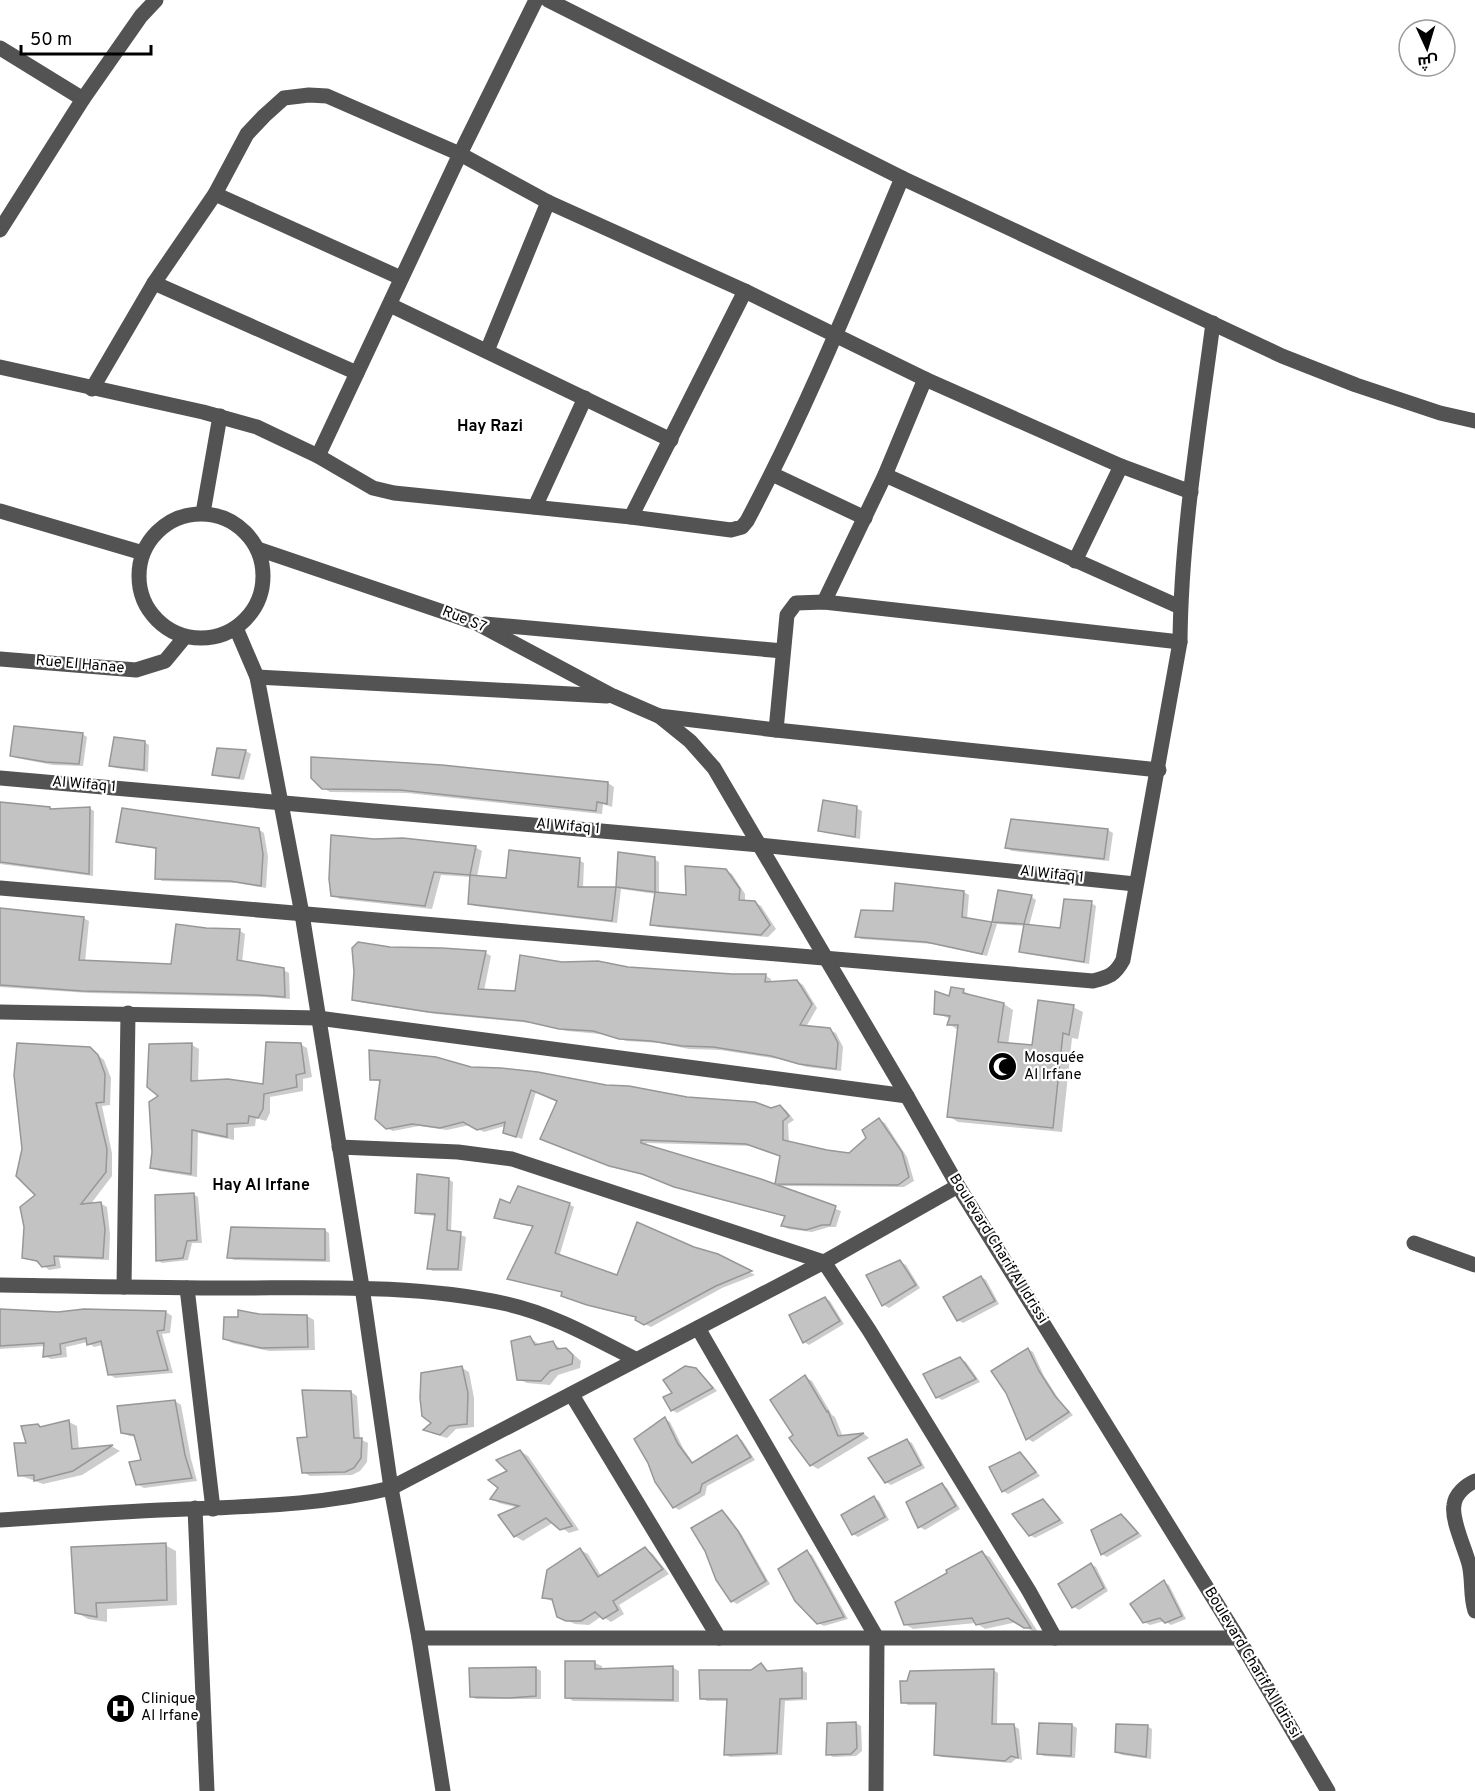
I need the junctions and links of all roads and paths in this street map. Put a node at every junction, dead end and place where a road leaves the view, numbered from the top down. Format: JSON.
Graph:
{"nodes":[{"id":1,"x":156,"y":0,"type":"edge"},
{"id":2,"x":536,"y":0,"type":"edge"},
{"id":3,"x":548,"y":0,"type":"edge"},
{"id":4,"x":0,"y":48,"type":"edge"},
{"id":5,"x":83,"y":99,"type":"junction"},
{"id":6,"x":460,"y":154,"type":"junction"},
{"id":7,"x":902,"y":178,"type":"junction"},
{"id":8,"x":215,"y":194,"type":"junction"},
{"id":9,"x":548,"y":202,"type":"junction"},
{"id":10,"x":0,"y":230,"type":"edge"},
{"id":11,"x":401,"y":278,"type":"junction"},
{"id":12,"x":154,"y":283,"type":"junction"},
{"id":13,"x":745,"y":291,"type":"junction"},
{"id":14,"x":390,"y":305,"type":"junction"},
{"id":15,"x":1213,"y":323,"type":"junction"},
{"id":16,"x":836,"y":335,"type":"junction"},
{"id":17,"x":487,"y":351,"type":"junction"},
{"id":18,"x":0,"y":368,"type":"edge"},
{"id":19,"x":357,"y":373,"type":"junction"},
{"id":20,"x":925,"y":379,"type":"junction"},
{"id":21,"x":92,"y":389,"type":"junction"},
{"id":22,"x":585,"y":398,"type":"junction"},
{"id":23,"x":220,"y":417,"type":"junction"},
{"id":24,"x":1475,"y":421,"type":"edge"},
{"id":25,"x":671,"y":440,"type":"junction"},
{"id":26,"x":318,"y":456,"type":"junction"},
{"id":27,"x":1121,"y":466,"type":"junction"},
{"id":28,"x":772,"y":474,"type":"junction"},
{"id":29,"x":885,"y":475,"type":"junction"},
{"id":30,"x":1191,"y":492,"type":"junction"},
{"id":31,"x":535,"y":507,"type":"junction"},
{"id":32,"x":0,"y":511,"type":"edge"},
{"id":33,"x":203,"y":513,"type":"junction"},
{"id":34,"x":631,"y":517,"type":"junction"},
{"id":35,"x":865,"y":518,"type":"junction"},
{"id":36,"x":258,"y":549,"type":"junction"},
{"id":37,"x":143,"y":553,"type":"junction"},
{"id":38,"x":1075,"y":561,"type":"junction"},
{"id":39,"x":824,"y":602,"type":"junction"},
{"id":40,"x":1180,"y":607,"type":"junction"},
{"id":41,"x":476,"y":623,"type":"junction"},
{"id":42,"x":236,"y":628,"type":"junction"},
{"id":43,"x":184,"y":638,"type":"junction"},
{"id":44,"x":1180,"y":642,"type":"junction"},
{"id":45,"x":783,"y":651,"type":"junction"},
{"id":46,"x":0,"y":659,"type":"edge"},
{"id":47,"x":257,"y":677,"type":"junction"},
{"id":48,"x":613,"y":696,"type":"junction"},
{"id":49,"x":659,"y":716,"type":"junction"},
{"id":50,"x":776,"y":730,"type":"junction"},
{"id":51,"x":1158,"y":770,"type":"junction"},
{"id":52,"x":0,"y":778,"type":"edge"},
{"id":53,"x":282,"y":801,"type":"junction"},
{"id":54,"x":760,"y":845,"type":"junction"},
{"id":55,"x":1135,"y":884,"type":"junction"},
{"id":56,"x":0,"y":888,"type":"edge"},
{"id":57,"x":302,"y":914,"type":"junction"},
{"id":58,"x":825,"y":958,"type":"junction"},
{"id":59,"x":0,"y":1011,"type":"edge"},
{"id":60,"x":128,"y":1013,"type":"junction"},
{"id":61,"x":318,"y":1018,"type":"junction"},
{"id":62,"x":907,"y":1096,"type":"junction"},
{"id":63,"x":339,"y":1147,"type":"junction"},
{"id":64,"x":958,"y":1186,"type":"junction"},
{"id":65,"x":1414,"y":1243,"type":"dead end"},
{"id":66,"x":824,"y":1262,"type":"junction"},
{"id":67,"x":1475,"y":1265,"type":"edge"},
{"id":68,"x":0,"y":1285,"type":"edge"},
{"id":69,"x":124,"y":1287,"type":"junction"},
{"id":70,"x":362,"y":1287,"type":"junction"},
{"id":71,"x":187,"y":1288,"type":"junction"},
{"id":72,"x":698,"y":1328,"type":"junction"},
{"id":73,"x":635,"y":1359,"type":"junction"},
{"id":74,"x":572,"y":1395,"type":"junction"},
{"id":75,"x":1475,"y":1481,"type":"edge"},
{"id":76,"x":391,"y":1488,"type":"junction"},
{"id":77,"x":195,"y":1508,"type":"junction"},
{"id":78,"x":213,"y":1509,"type":"junction"},
{"id":79,"x":0,"y":1520,"type":"edge"},
{"id":80,"x":1472,"y":1564,"type":"edge"},
{"id":81,"x":1475,"y":1611,"type":"edge"},
{"id":82,"x":418,"y":1638,"type":"junction"},
{"id":83,"x":719,"y":1638,"type":"junction"},
{"id":84,"x":877,"y":1638,"type":"junction"},
{"id":85,"x":1055,"y":1638,"type":"junction"},
{"id":86,"x":1238,"y":1638,"type":"junction"},
{"id":87,"x":207,"y":1791,"type":"edge"},
{"id":88,"x":443,"y":1791,"type":"edge"},
{"id":89,"x":876,"y":1791,"type":"edge"},
{"id":90,"x":1328,"y":1791,"type":"edge"}],
"edges":[{"from":1,"to":5,"type":"street"},
{"from":2,"to":6,"type":"street"},
{"from":3,"to":7,"type":"street"},
{"from":4,"to":5,"type":"street"},
{"from":5,"to":10,"type":"street"},
{"from":6,"to":8,"type":"street"},
{"from":6,"to":9,"type":"street"},
{"from":6,"to":11,"type":"street"},
{"from":7,"to":15,"type":"street"},
{"from":7,"to":16,"type":"street"},
{"from":8,"to":11,"type":"street"},
{"from":8,"to":12,"type":"street"},
{"from":9,"to":13,"type":"street"},
{"from":9,"to":17,"type":"street"},
{"from":11,"to":14,"type":"street"},
{"from":12,"to":19,"type":"street"},
{"from":12,"to":21,"type":"street"},
{"from":13,"to":16,"type":"street"},
{"from":13,"to":25,"type":"street"},
{"from":14,"to":17,"type":"street"},
{"from":14,"to":19,"type":"street"},
{"from":15,"to":24,"type":"street"},
{"from":15,"to":30,"type":"street"},
{"from":16,"to":20,"type":"street"},
{"from":16,"to":28,"type":"street"},
{"from":17,"to":22,"type":"street"},
{"from":18,"to":21,"type":"street"},
{"from":19,"to":26,"type":"street"},
{"from":20,"to":27,"type":"street"},
{"from":20,"to":29,"type":"street"},
{"from":21,"to":23,"type":"street"},
{"from":22,"to":25,"type":"street"},
{"from":22,"to":31,"type":"street"},
{"from":23,"to":26,"type":"street"},
{"from":23,"to":33,"type":"street"},
{"from":25,"to":34,"type":"street"},
{"from":26,"to":31,"type":"street"},
{"from":27,"to":30,"type":"street"},
{"from":27,"to":38,"type":"street"},
{"from":28,"to":34,"type":"street"},
{"from":28,"to":35,"type":"street"},
{"from":29,"to":35,"type":"street"},
{"from":29,"to":38,"type":"street"},
{"from":30,"to":40,"type":"street"},
{"from":31,"to":34,"type":"street"},
{"from":32,"to":37,"type":"street"},
{"from":33,"to":36,"type":"street"},
{"from":33,"to":37,"type":"street"},
{"from":35,"to":39,"type":"street"},
{"from":36,"to":41,"type":"street","name":"Rue S7"},
{"from":36,"to":42,"type":"street"},
{"from":37,"to":43,"type":"street"},
{"from":38,"to":40,"type":"street"},
{"from":39,"to":44,"type":"street"},
{"from":39,"to":45,"type":"street"},
{"from":40,"to":44,"type":"street"},
{"from":41,"to":45,"type":"street"},
{"from":41,"to":48,"type":"street","name":"Rue S7"},
{"from":42,"to":43,"type":"street"},
{"from":42,"to":47,"type":"street"},
{"from":43,"to":46,"type":"street","name":"Rue El Hanae"},
{"from":44,"to":51,"type":"street"},
{"from":45,"to":50,"type":"street"},
{"from":47,"to":48,"type":"street"},
{"from":47,"to":53,"type":"street"},
{"from":48,"to":49,"type":"street","name":"Rue S7"},
{"from":49,"to":50,"type":"street"},
{"from":49,"to":54,"type":"street","name":"Boulevard Charif Al Idrissi"},
{"from":50,"to":51,"type":"street"},
{"from":51,"to":55,"type":"street"},
{"from":52,"to":53,"type":"street","name":"Al Wifaq 1"},
{"from":53,"to":54,"type":"street","name":"Al Wifaq 1"},
{"from":53,"to":57,"type":"street"},
{"from":54,"to":55,"type":"street","name":"Al Wifaq 1"},
{"from":54,"to":58,"type":"street","name":"Boulevard Charif Al Idrissi"},
{"from":55,"to":58,"type":"street"},
{"from":56,"to":57,"type":"street"},
{"from":57,"to":58,"type":"street"},
{"from":57,"to":61,"type":"street"},
{"from":58,"to":62,"type":"street","name":"Boulevard Charif Al Idrissi"},
{"from":59,"to":60,"type":"street"},
{"from":60,"to":61,"type":"street"},
{"from":60,"to":69,"type":"street"},
{"from":61,"to":62,"type":"street"},
{"from":61,"to":63,"type":"street"},
{"from":62,"to":64,"type":"street","name":"Boulevard Charif Al Idrissi"},
{"from":63,"to":66,"type":"street"},
{"from":63,"to":70,"type":"street"},
{"from":64,"to":66,"type":"street"},
{"from":64,"to":86,"type":"street","name":"Boulevard Charif Al Idrissi"},
{"from":65,"to":67,"type":"street"},
{"from":66,"to":72,"type":"street"},
{"from":66,"to":85,"type":"street"},
{"from":68,"to":69,"type":"street"},
{"from":69,"to":71,"type":"street"},
{"from":70,"to":71,"type":"street"},
{"from":70,"to":73,"type":"street"},
{"from":70,"to":76,"type":"street"},
{"from":71,"to":78,"type":"street"},
{"from":72,"to":73,"type":"street"},
{"from":72,"to":84,"type":"street"},
{"from":73,"to":74,"type":"street"},
{"from":74,"to":76,"type":"street"},
{"from":74,"to":83,"type":"street"},
{"from":75,"to":80,"type":"street"},
{"from":76,"to":78,"type":"street"},
{"from":76,"to":82,"type":"street"},
{"from":77,"to":78,"type":"street"},
{"from":77,"to":79,"type":"street"},
{"from":77,"to":87,"type":"street"},
{"from":80,"to":81,"type":"street"},
{"from":82,"to":83,"type":"street"},
{"from":82,"to":88,"type":"street"},
{"from":83,"to":84,"type":"street"},
{"from":84,"to":85,"type":"street"},
{"from":84,"to":89,"type":"street"},
{"from":85,"to":86,"type":"street"},
{"from":86,"to":90,"type":"street","name":"Boulevard Charif Al Idrissi"}]}
